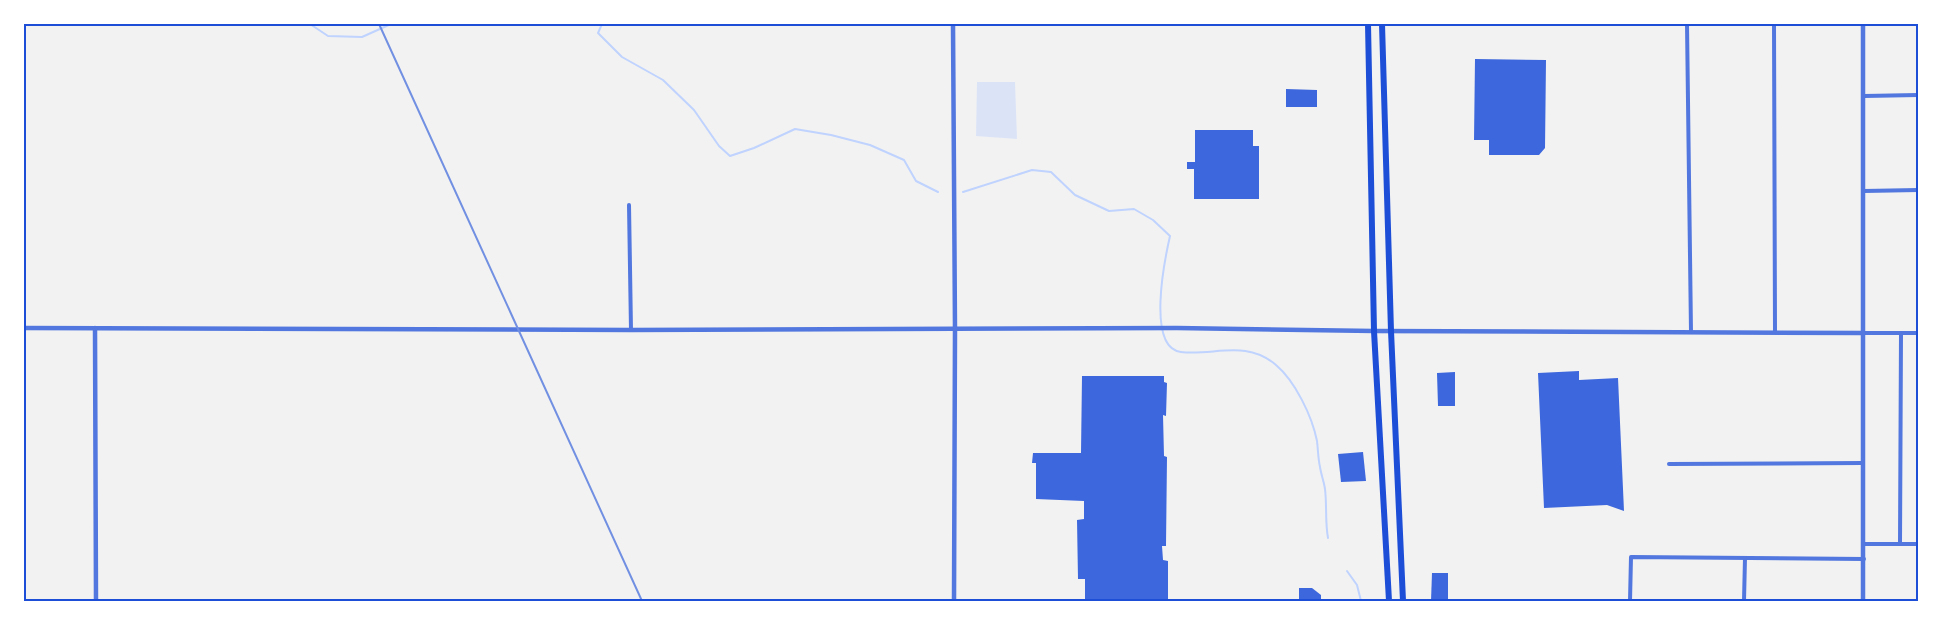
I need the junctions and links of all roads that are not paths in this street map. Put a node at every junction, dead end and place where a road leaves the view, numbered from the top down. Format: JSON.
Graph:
{"nodes":[{"id":1,"x":953,"y":24,"type":"edge"},
{"id":2,"x":1368,"y":24,"type":"edge"},
{"id":3,"x":1382,"y":24,"type":"edge"},
{"id":4,"x":1687,"y":24,"type":"edge"},
{"id":5,"x":1774,"y":24,"type":"edge"},
{"id":6,"x":1863,"y":24,"type":"edge"},
{"id":7,"x":1918,"y":95,"type":"edge"},
{"id":8,"x":1864,"y":96,"type":"junction"},
{"id":9,"x":1918,"y":190,"type":"edge"},
{"id":10,"x":1864,"y":191,"type":"junction"},
{"id":11,"x":629,"y":205,"type":"dead end"},
{"id":12,"x":24,"y":328,"type":"edge"},
{"id":13,"x":95,"y":328,"type":"junction"},
{"id":14,"x":631,"y":330,"type":"junction"},
{"id":15,"x":955,"y":330,"type":"junction"},
{"id":16,"x":1374,"y":331,"type":"junction"},
{"id":17,"x":1391,"y":331,"type":"junction"},
{"id":18,"x":1691,"y":332,"type":"junction"},
{"id":19,"x":1775,"y":332,"type":"junction"},
{"id":20,"x":1862,"y":332,"type":"junction"},
{"id":21,"x":1901,"y":332,"type":"junction"},
{"id":22,"x":1918,"y":333,"type":"edge"},
{"id":23,"x":1863,"y":463,"type":"junction"},
{"id":24,"x":1669,"y":464,"type":"dead end"},
{"id":25,"x":1864,"y":544,"type":"junction"},
{"id":26,"x":1900,"y":544,"type":"junction"},
{"id":27,"x":1918,"y":544,"type":"edge"},
{"id":28,"x":1745,"y":558,"type":"junction"},
{"id":29,"x":1864,"y":559,"type":"junction"},
{"id":30,"x":96,"y":601,"type":"edge"},
{"id":31,"x":954,"y":601,"type":"edge"},
{"id":32,"x":1389,"y":601,"type":"edge"},
{"id":33,"x":1403,"y":601,"type":"edge"},
{"id":34,"x":1630,"y":601,"type":"edge"},
{"id":35,"x":1744,"y":601,"type":"edge"},
{"id":36,"x":1863,"y":601,"type":"edge"}],
"edges":[{"from":1,"to":15,"type":"street"},
{"from":2,"to":16,"type":"highway"},
{"from":3,"to":17,"type":"highway"},
{"from":4,"to":18,"type":"street"},
{"from":5,"to":19,"type":"street"},
{"from":6,"to":8,"type":"street"},
{"from":7,"to":8,"type":"street"},
{"from":8,"to":10,"type":"street"},
{"from":9,"to":10,"type":"street"},
{"from":10,"to":20,"type":"street"},
{"from":11,"to":14,"type":"street"},
{"from":12,"to":13,"type":"street"},
{"from":13,"to":14,"type":"street"},
{"from":13,"to":30,"type":"street"},
{"from":14,"to":15,"type":"street"},
{"from":15,"to":16,"type":"street"},
{"from":15,"to":31,"type":"street"},
{"from":16,"to":17,"type":"street"},
{"from":16,"to":32,"type":"highway"},
{"from":17,"to":18,"type":"street"},
{"from":17,"to":33,"type":"highway"},
{"from":18,"to":19,"type":"street"},
{"from":19,"to":20,"type":"street"},
{"from":20,"to":21,"type":"street"},
{"from":20,"to":23,"type":"street"},
{"from":21,"to":22,"type":"street"},
{"from":21,"to":26,"type":"street"},
{"from":23,"to":24,"type":"street"},
{"from":23,"to":25,"type":"street"},
{"from":25,"to":26,"type":"street"},
{"from":25,"to":29,"type":"street"},
{"from":26,"to":27,"type":"street"},
{"from":28,"to":29,"type":"street"},
{"from":28,"to":34,"type":"street"},
{"from":28,"to":35,"type":"street"},
{"from":29,"to":36,"type":"street"}]}
